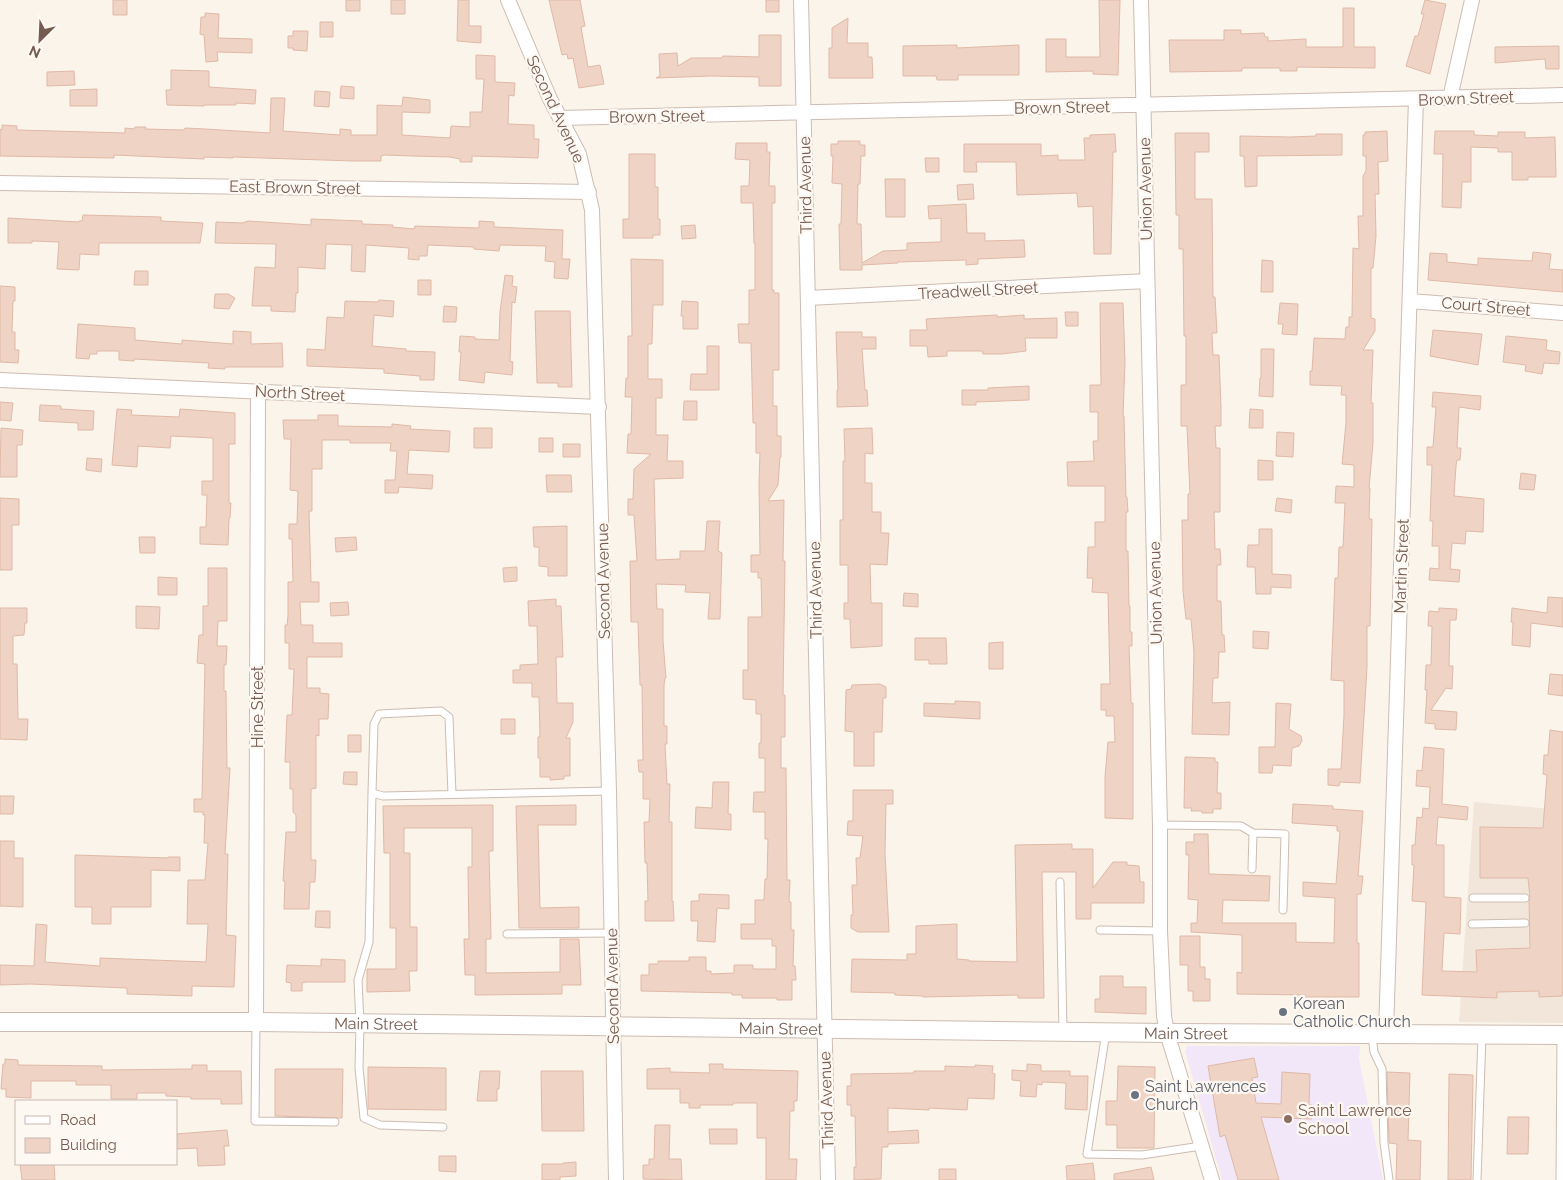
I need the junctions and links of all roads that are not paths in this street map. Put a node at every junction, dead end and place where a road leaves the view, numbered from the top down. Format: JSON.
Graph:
{"nodes":[{"id":1,"x":508,"y":0,"type":"edge"},
{"id":2,"x":801,"y":0,"type":"edge"},
{"id":3,"x":1141,"y":0,"type":"edge"},
{"id":4,"x":1472,"y":0,"type":"edge"},
{"id":5,"x":1563,"y":95,"type":"edge"},
{"id":6,"x":1450,"y":98,"type":"junction"},
{"id":7,"x":1416,"y":99,"type":"junction"},
{"id":8,"x":1143,"y":106,"type":"junction"},
{"id":9,"x":803,"y":112,"type":"junction"},
{"id":10,"x":560,"y":118,"type":"junction"},
{"id":11,"x":0,"y":183,"type":"edge"},
{"id":12,"x":589,"y":192,"type":"junction"},
{"id":13,"x":1147,"y":281,"type":"junction"},
{"id":14,"x":808,"y":298,"type":"junction"},
{"id":15,"x":1410,"y":301,"type":"junction"},
{"id":16,"x":1563,"y":313,"type":"edge"},
{"id":17,"x":0,"y":380,"type":"edge"},
{"id":18,"x":258,"y":391,"type":"junction"},
{"id":19,"x":599,"y":407,"type":"junction"},
{"id":20,"x":609,"y":791,"type":"junction"},
{"id":21,"x":372,"y":793,"type":"junction"},
{"id":22,"x":452,"y":794,"type":"junction"},
{"id":23,"x":1160,"y":825,"type":"junction"},
{"id":24,"x":1253,"y":832,"type":"junction"},
{"id":25,"x":1252,"y":870,"type":"dead end"},
{"id":26,"x":1060,"y":882,"type":"dead end"},
{"id":27,"x":1473,"y":898,"type":"dead end"},
{"id":28,"x":1525,"y":898,"type":"dead end"},
{"id":29,"x":1283,"y":910,"type":"dead end"},
{"id":30,"x":1525,"y":923,"type":"dead end"},
{"id":31,"x":1472,"y":924,"type":"dead end"},
{"id":32,"x":1100,"y":930,"type":"dead end"},
{"id":33,"x":1160,"y":931,"type":"junction"},
{"id":34,"x":611,"y":933,"type":"junction"},
{"id":35,"x":507,"y":934,"type":"dead end"},
{"id":36,"x":0,"y":1022,"type":"edge"},
{"id":37,"x":256,"y":1022,"type":"junction"},
{"id":38,"x":360,"y":1024,"type":"junction"},
{"id":39,"x":614,"y":1027,"type":"junction"},
{"id":40,"x":824,"y":1028,"type":"junction"},
{"id":41,"x":1063,"y":1031,"type":"junction"},
{"id":42,"x":1106,"y":1032,"type":"junction"},
{"id":43,"x":1167,"y":1033,"type":"junction"},
{"id":44,"x":1379,"y":1033,"type":"junction"},
{"id":45,"x":1482,"y":1034,"type":"junction"},
{"id":46,"x":1562,"y":1035,"type":"edge"},
{"id":47,"x":335,"y":1122,"type":"dead end"},
{"id":48,"x":443,"y":1127,"type":"dead end"},
{"id":49,"x":1201,"y":1146,"type":"junction"},
{"id":50,"x":616,"y":1180,"type":"edge"},
{"id":51,"x":828,"y":1180,"type":"edge"},
{"id":52,"x":1212,"y":1180,"type":"edge"},
{"id":53,"x":1389,"y":1180,"type":"edge"},
{"id":54,"x":1477,"y":1180,"type":"edge"},
{"id":55,"x":1560,"y":1180,"type":"edge"}],
"edges":[{"from":1,"to":10,"type":"street","name":"Second Avenue"},
{"from":2,"to":9,"type":"street","name":"Third Avenue"},
{"from":3,"to":8,"type":"street","name":"Union Avenue"},
{"from":4,"to":6,"type":"street"},
{"from":5,"to":6,"type":"street","name":"Brown Street"},
{"from":6,"to":7,"type":"street","name":"Brown Street"},
{"from":7,"to":8,"type":"street","name":"Brown Street"},
{"from":7,"to":15,"type":"street","name":"Martin Street"},
{"from":8,"to":9,"type":"street","name":"Brown Street"},
{"from":8,"to":13,"type":"street","name":"Union Avenue"},
{"from":9,"to":10,"type":"street","name":"Brown Street"},
{"from":9,"to":14,"type":"street","name":"Third Avenue"},
{"from":10,"to":12,"type":"street","name":"Second Avenue"},
{"from":11,"to":12,"type":"street","name":"East Brown Street"},
{"from":12,"to":19,"type":"street","name":"Second Avenue"},
{"from":13,"to":14,"type":"street","name":"Treadwell Street"},
{"from":13,"to":23,"type":"street","name":"Union Avenue"},
{"from":14,"to":40,"type":"street","name":"Third Avenue"},
{"from":15,"to":16,"type":"street","name":"Court Street"},
{"from":15,"to":44,"type":"street","name":"Martin Street"},
{"from":17,"to":18,"type":"street","name":"North Street"},
{"from":18,"to":19,"type":"street","name":"North Street"},
{"from":18,"to":37,"type":"street","name":"Hine Street"},
{"from":19,"to":20,"type":"street","name":"Second Avenue"},
{"from":20,"to":22,"type":"lane"},
{"from":20,"to":34,"type":"street","name":"Second Avenue"},
{"from":21,"to":22,"type":"lane"},
{"from":21,"to":22,"type":"lane"},
{"from":21,"to":38,"type":"lane"},
{"from":23,"to":24,"type":"lane"},
{"from":23,"to":33,"type":"street","name":"Union Avenue"},
{"from":24,"to":25,"type":"lane"},
{"from":24,"to":29,"type":"lane"},
{"from":26,"to":41,"type":"lane"},
{"from":27,"to":28,"type":"lane"},
{"from":30,"to":31,"type":"lane"},
{"from":32,"to":33,"type":"lane"},
{"from":33,"to":43,"type":"street","name":"Union Avenue"},
{"from":34,"to":35,"type":"lane"},
{"from":34,"to":39,"type":"street","name":"Second Avenue"},
{"from":36,"to":37,"type":"street","name":"Main Street"},
{"from":37,"to":38,"type":"street","name":"Main Street"},
{"from":37,"to":47,"type":"lane"},
{"from":38,"to":39,"type":"street","name":"Main Street"},
{"from":38,"to":48,"type":"lane"},
{"from":39,"to":40,"type":"street","name":"Main Street"},
{"from":39,"to":50,"type":"street","name":"Second Avenue"},
{"from":40,"to":41,"type":"street","name":"Main Street"},
{"from":40,"to":51,"type":"street","name":"Third Avenue"},
{"from":41,"to":42,"type":"street","name":"Main Street"},
{"from":42,"to":43,"type":"street","name":"Main Street"},
{"from":42,"to":49,"type":"lane"},
{"from":43,"to":44,"type":"street","name":"Main Street"},
{"from":43,"to":49,"type":"street","name":"Union Avenue"},
{"from":44,"to":45,"type":"street","name":"Main Street"},
{"from":44,"to":53,"type":"lane"},
{"from":45,"to":46,"type":"street","name":"Main Street"},
{"from":45,"to":54,"type":"lane"},
{"from":46,"to":55,"type":"lane"},
{"from":49,"to":52,"type":"street","name":"Union Avenue"}]}
